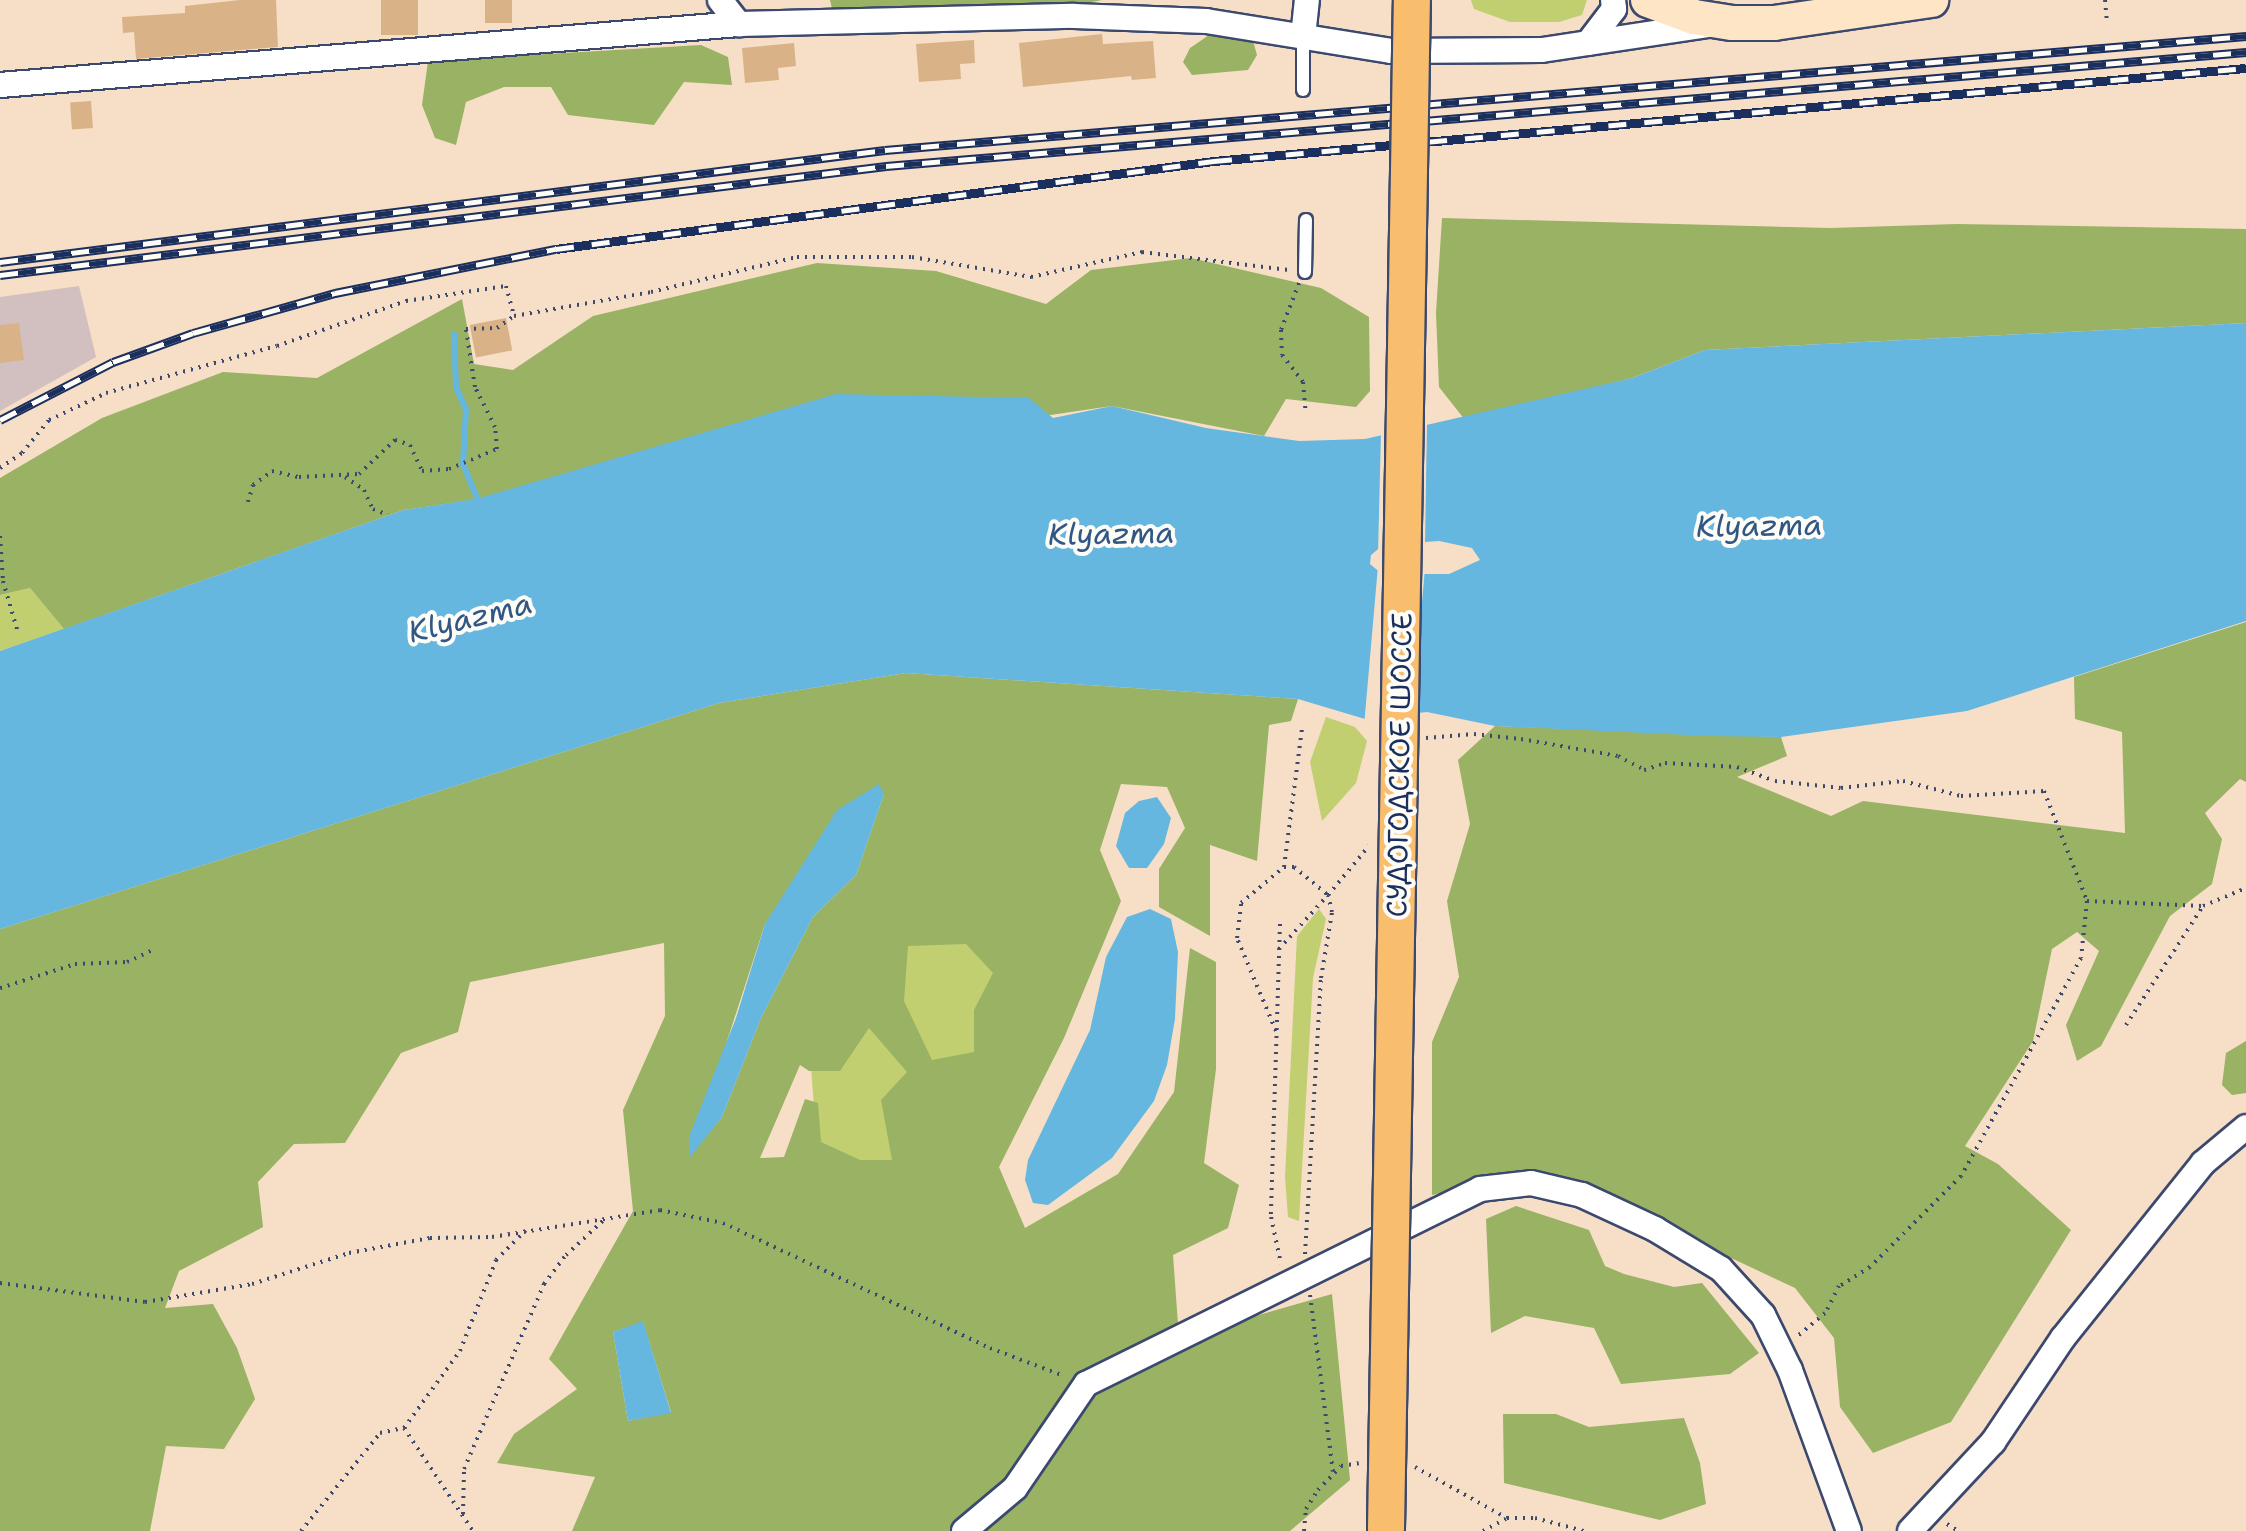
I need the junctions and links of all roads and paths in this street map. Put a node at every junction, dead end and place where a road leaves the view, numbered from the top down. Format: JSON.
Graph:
{"nodes":[{"id":1,"x":720,"y":0,"type":"edge"},
{"id":2,"x":1307,"y":0,"type":"edge"},
{"id":3,"x":1412,"y":0,"type":"edge"},
{"id":4,"x":1613,"y":0,"type":"edge"},
{"id":5,"x":1648,"y":0,"type":"edge"},
{"id":6,"x":1931,"y":0,"type":"edge"},
{"id":7,"x":2105,"y":0,"type":"edge"},
{"id":8,"x":1204,"y":10,"type":"edge"},
{"id":9,"x":1733,"y":23,"type":"junction"},
{"id":10,"x":739,"y":24,"type":"junction"},
{"id":11,"x":2107,"y":24,"type":"dead end"},
{"id":12,"x":1303,"y":37,"type":"junction"},
{"id":13,"x":1588,"y":43,"type":"junction"},
{"id":14,"x":1,"y":83,"type":"edge"},
{"id":15,"x":1303,"y":90,"type":"dead end"},
{"id":16,"x":1306,"y":220,"type":"dead end"},
{"id":17,"x":1305,"y":272,"type":"junction"},
{"id":18,"x":514,"y":316,"type":"junction"},
{"id":19,"x":1306,"y":414,"type":"dead end"},
{"id":20,"x":0,"y":468,"type":"edge"},
{"id":21,"x":343,"y":476,"type":"junction"},
{"id":22,"x":248,"y":502,"type":"dead end"},
{"id":23,"x":388,"y":515,"type":"dead end"},
{"id":24,"x":0,"y":536,"type":"edge"},
{"id":25,"x":18,"y":633,"type":"dead end"},
{"id":26,"x":1302,"y":728,"type":"dead end"},
{"id":27,"x":1416,"y":743,"type":"dead end"},
{"id":28,"x":1374,"y":840,"type":"dead end"},
{"id":29,"x":1284,"y":867,"type":"junction"},
{"id":30,"x":2246,"y":888,"type":"edge"},
{"id":31,"x":1328,"y":895,"type":"junction"},
{"id":32,"x":2087,"y":901,"type":"junction"},
{"id":33,"x":2203,"y":906,"type":"junction"},
{"id":34,"x":1280,"y":924,"type":"dead end"},
{"id":35,"x":1279,"y":949,"type":"junction"},
{"id":36,"x":153,"y":950,"type":"dead end"},
{"id":37,"x":0,"y":988,"type":"edge"},
{"id":38,"x":2126,"y":1025,"type":"dead end"},
{"id":39,"x":1277,"y":1033,"type":"junction"},
{"id":40,"x":2246,"y":1127,"type":"edge"},
{"id":41,"x":607,"y":1217,"type":"junction"},
{"id":42,"x":529,"y":1228,"type":"junction"},
{"id":43,"x":1308,"y":1275,"type":"junction"},
{"id":44,"x":0,"y":1283,"type":"edge"},
{"id":45,"x":1286,"y":1286,"type":"junction"},
{"id":46,"x":1781,"y":1351,"type":"junction"},
{"id":47,"x":1086,"y":1384,"type":"junction"},
{"id":48,"x":404,"y":1428,"type":"junction"},
{"id":49,"x":1341,"y":1466,"type":"dead end"},
{"id":50,"x":1333,"y":1472,"type":"junction"},
{"id":51,"x":1436,"y":1480,"type":"dead end"},
{"id":52,"x":463,"y":1514,"type":"junction"},
{"id":53,"x":1507,"y":1518,"type":"junction"},
{"id":54,"x":1386,"y":1529,"type":"edge"},
{"id":55,"x":301,"y":1531,"type":"edge"},
{"id":56,"x":473,"y":1531,"type":"edge"},
{"id":57,"x":964,"y":1531,"type":"edge"},
{"id":58,"x":1304,"y":1531,"type":"edge"},
{"id":59,"x":1483,"y":1531,"type":"edge"},
{"id":60,"x":1584,"y":1531,"type":"edge"},
{"id":61,"x":1849,"y":1531,"type":"edge"},
{"id":62,"x":1910,"y":1531,"type":"edge"}],
"edges":[{"from":1,"to":10,"type":"street"},
{"from":2,"to":12,"type":"street"},
{"from":3,"to":54,"type":"main road","name":"СУДОГОДСКОЕ ШОССЕ","bridge":true},
{"from":4,"to":13,"type":"street"},
{"from":5,"to":9,"type":"street"},
{"from":6,"to":9,"type":"street"},
{"from":7,"to":11,"type":"path"},
{"from":8,"to":10,"type":"street"},
{"from":8,"to":12,"type":"street"},
{"from":9,"to":13,"type":"street"},
{"from":10,"to":14,"type":"street"},
{"from":12,"to":13,"type":"street"},
{"from":12,"to":15,"type":"lane"},
{"from":16,"to":17,"type":"lane"},
{"from":17,"to":18,"type":"path"},
{"from":17,"to":19,"type":"path"},
{"from":18,"to":20,"type":"path"},
{"from":18,"to":21,"type":"path"},
{"from":21,"to":22,"type":"path"},
{"from":21,"to":23,"type":"path"},
{"from":24,"to":25,"type":"path"},
{"from":26,"to":29,"type":"path"},
{"from":27,"to":32,"type":"path"},
{"from":28,"to":31,"type":"path"},
{"from":29,"to":31,"type":"path"},
{"from":29,"to":39,"type":"path"},
{"from":30,"to":33,"type":"path"},
{"from":31,"to":35,"type":"path"},
{"from":31,"to":43,"type":"path"},
{"from":32,"to":33,"type":"path"},
{"from":32,"to":46,"type":"path"},
{"from":33,"to":38,"type":"path"},
{"from":34,"to":35,"type":"path"},
{"from":35,"to":39,"type":"path"},
{"from":36,"to":37,"type":"path"},
{"from":39,"to":45,"type":"path"},
{"from":40,"to":62,"type":"street"},
{"from":41,"to":42,"type":"path"},
{"from":41,"to":47,"type":"path"},
{"from":41,"to":52,"type":"path"},
{"from":42,"to":44,"type":"path"},
{"from":42,"to":48,"type":"path"},
{"from":43,"to":45,"type":"street"},
{"from":43,"to":46,"type":"street"},
{"from":43,"to":50,"type":"path"},
{"from":45,"to":47,"type":"street"},
{"from":46,"to":61,"type":"street"},
{"from":47,"to":57,"type":"street"},
{"from":48,"to":52,"type":"path"},
{"from":48,"to":55,"type":"path"},
{"from":49,"to":50,"type":"path"},
{"from":50,"to":58,"type":"path"},
{"from":51,"to":53,"type":"path"},
{"from":52,"to":56,"type":"path"},
{"from":53,"to":59,"type":"path"},
{"from":53,"to":60,"type":"path"}]}
